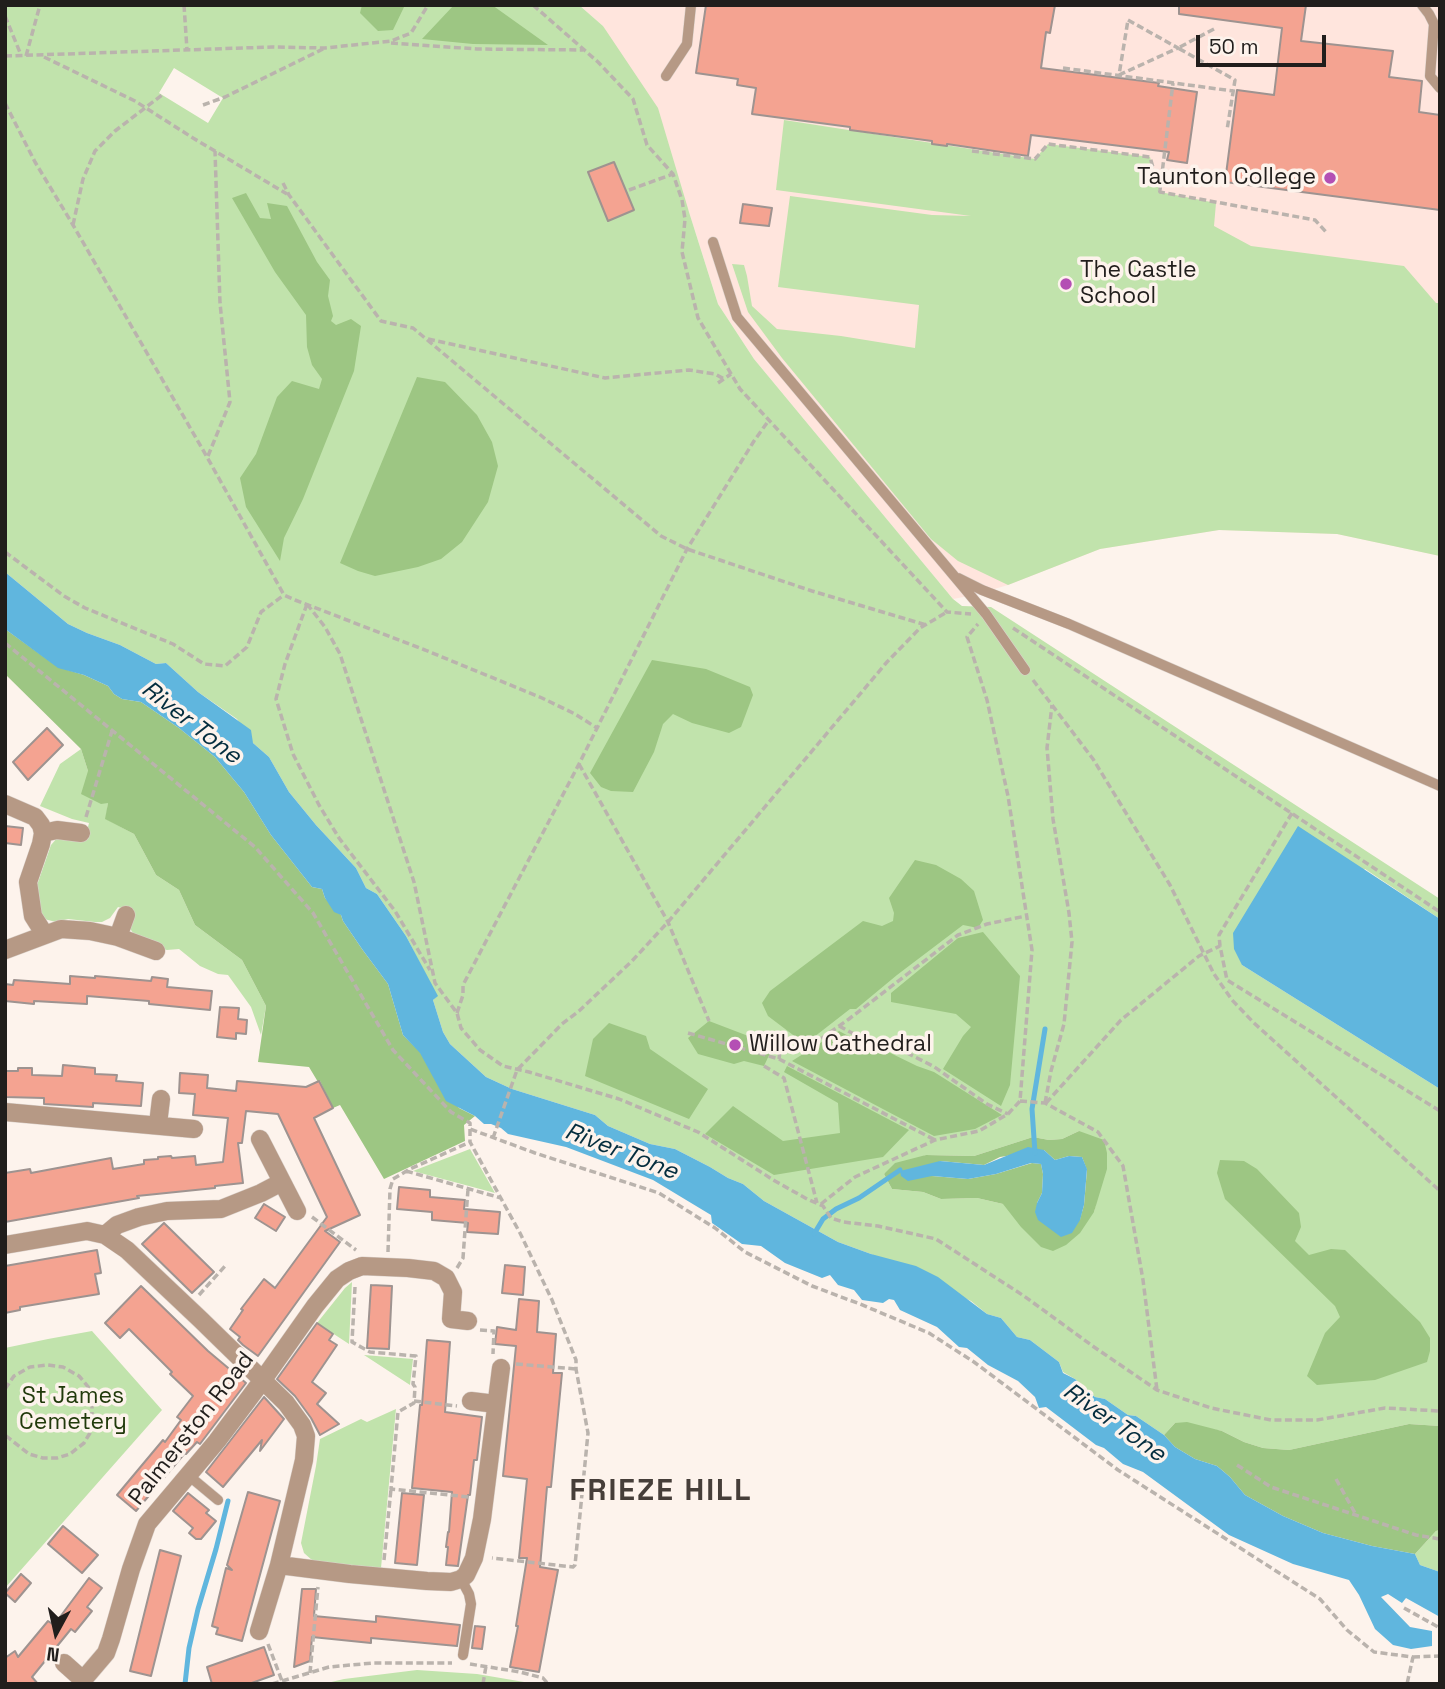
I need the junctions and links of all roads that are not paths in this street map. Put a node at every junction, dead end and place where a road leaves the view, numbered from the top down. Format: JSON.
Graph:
{"nodes":[{"id":1,"x":691,"y":5,"type":"edge"},
{"id":2,"x":1422,"y":5,"type":"edge"},
{"id":3,"x":666,"y":76,"type":"dead end"},
{"id":4,"x":1440,"y":88,"type":"edge"},
{"id":5,"x":713,"y":242,"type":"dead end"},
{"id":6,"x":952,"y":575,"type":"junction"},
{"id":7,"x":1025,"y":670,"type":"road end"},
{"id":8,"x":1440,"y":786,"type":"edge"},
{"id":9,"x":5,"y":804,"type":"edge"},
{"id":10,"x":43,"y":833,"type":"junction"},
{"id":11,"x":81,"y":833,"type":"road end"},
{"id":12,"x":126,"y":915,"type":"dead end"},
{"id":13,"x":45,"y":935,"type":"junction"},
{"id":14,"x":118,"y":937,"type":"junction"},
{"id":15,"x":5,"y":950,"type":"edge"},
{"id":16,"x":156,"y":951,"type":"dead end"},
{"id":17,"x":161,"y":1099,"type":"dead end"},
{"id":18,"x":5,"y":1112,"type":"edge"},
{"id":19,"x":158,"y":1124,"type":"junction"},
{"id":20,"x":194,"y":1129,"type":"dead end"},
{"id":21,"x":260,"y":1139,"type":"dead end"},
{"id":22,"x":282,"y":1182,"type":"junction"},
{"id":23,"x":297,"y":1211,"type":"road end"},
{"id":24,"x":105,"y":1235,"type":"junction"},
{"id":25,"x":5,"y":1245,"type":"edge"},
{"id":26,"x":452,"y":1320,"type":"road end"},
{"id":27,"x":501,"y":1368,"type":"road end"},
{"id":28,"x":262,"y":1381,"type":"junction"},
{"id":29,"x":471,"y":1401,"type":"road end"},
{"id":30,"x":496,"y":1404,"type":"junction"},
{"id":31,"x":188,"y":1475,"type":"junction"},
{"id":32,"x":218,"y":1500,"type":"dead end"},
{"id":33,"x":279,"y":1565,"type":"junction"},
{"id":34,"x":461,"y":1579,"type":"junction"},
{"id":35,"x":259,"y":1630,"type":"road end"},
{"id":36,"x":463,"y":1655,"type":"dead end"},
{"id":37,"x":64,"y":1663,"type":"dead end"}],
"edges":[{"from":1,"to":3,"type":"lane"},
{"from":2,"to":4,"type":"lane"},
{"from":5,"to":6,"type":"lane"},
{"from":6,"to":7,"type":"lane"},
{"from":6,"to":8,"type":"lane"},
{"from":9,"to":10,"type":"street"},
{"from":10,"to":11,"type":"street"},
{"from":10,"to":13,"type":"street"},
{"from":12,"to":14,"type":"street"},
{"from":13,"to":14,"type":"street"},
{"from":13,"to":15,"type":"street"},
{"from":14,"to":16,"type":"street"},
{"from":17,"to":19,"type":"street"},
{"from":18,"to":19,"type":"street"},
{"from":19,"to":20,"type":"street"},
{"from":21,"to":22,"type":"street"},
{"from":22,"to":23,"type":"street"},
{"from":22,"to":24,"type":"street"},
{"from":24,"to":25,"type":"street"},
{"from":24,"to":28,"type":"street"},
{"from":26,"to":28,"type":"street","name":"Palmerston Road"},
{"from":27,"to":30,"type":"street"},
{"from":28,"to":31,"type":"street","name":"Palmerston Road"},
{"from":28,"to":33,"type":"street"},
{"from":29,"to":30,"type":"street"},
{"from":30,"to":34,"type":"street"},
{"from":31,"to":32,"type":"lane"},
{"from":31,"to":37,"type":"street","name":"Palmerston Road"},
{"from":33,"to":34,"type":"street"},
{"from":33,"to":35,"type":"street"},
{"from":34,"to":36,"type":"lane"}]}
